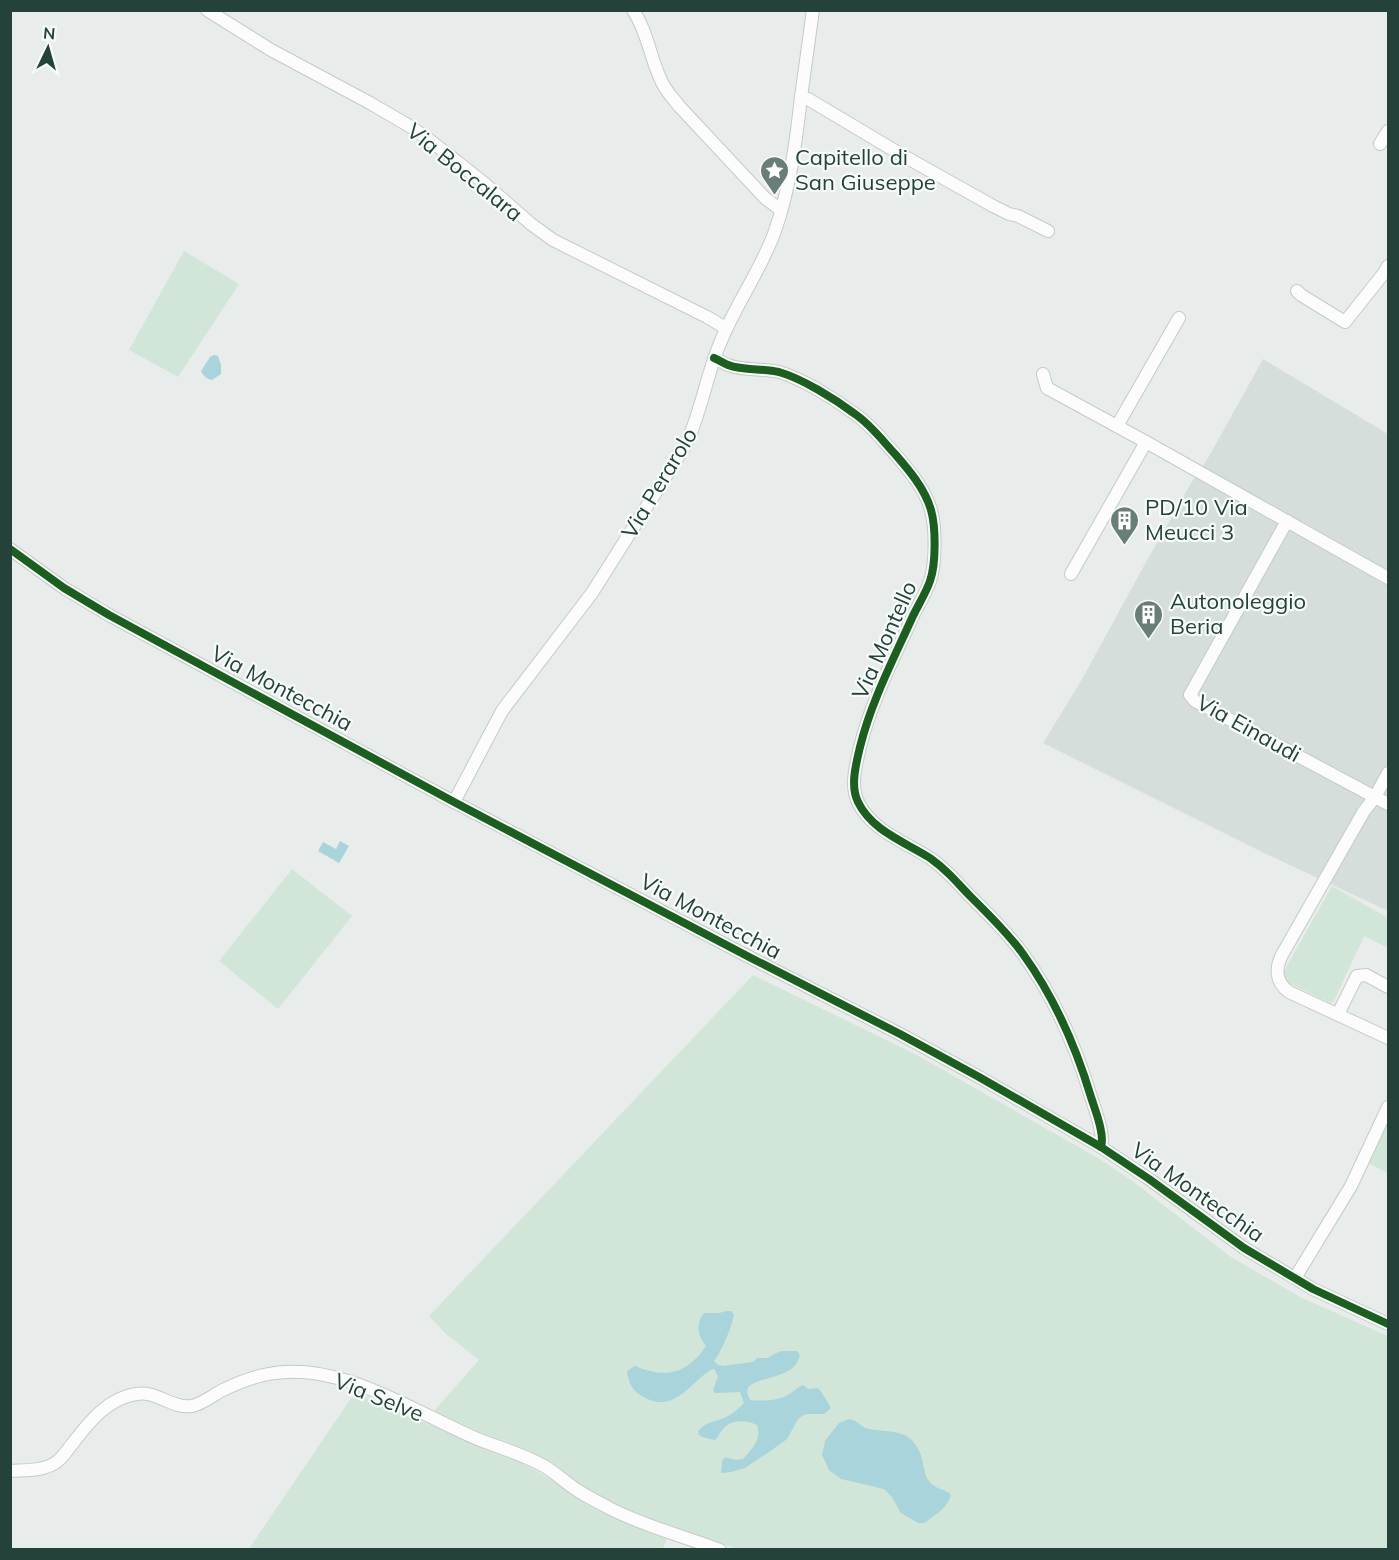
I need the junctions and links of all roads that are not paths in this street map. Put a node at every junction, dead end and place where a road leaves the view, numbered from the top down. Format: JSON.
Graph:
{"nodes":[{"id":1,"x":207,"y":10,"type":"edge"},
{"id":2,"x":633,"y":10,"type":"edge"},
{"id":3,"x":813,"y":10,"type":"edge"},
{"id":4,"x":801,"y":97,"type":"junction"},
{"id":5,"x":1389,"y":130,"type":"edge"},
{"id":6,"x":1380,"y":144,"type":"dead end"},
{"id":7,"x":781,"y":210,"type":"junction"},
{"id":8,"x":1048,"y":231,"type":"dead end"},
{"id":9,"x":1389,"y":266,"type":"edge"},
{"id":10,"x":1297,"y":291,"type":"dead end"},
{"id":11,"x":1179,"y":318,"type":"dead end"},
{"id":12,"x":726,"y":328,"type":"junction"},
{"id":13,"x":714,"y":358,"type":"junction"},
{"id":14,"x":1043,"y":374,"type":"dead end"},
{"id":15,"x":1117,"y":426,"type":"junction"},
{"id":16,"x":1146,"y":442,"type":"junction"},
{"id":17,"x":1287,"y":521,"type":"junction"},
{"id":18,"x":10,"y":549,"type":"edge"},
{"id":19,"x":1071,"y":574,"type":"dead end"},
{"id":20,"x":1389,"y":578,"type":"edge"},
{"id":21,"x":1389,"y":773,"type":"edge"},
{"id":22,"x":1375,"y":797,"type":"junction"},
{"id":23,"x":454,"y":802,"type":"junction"},
{"id":24,"x":1389,"y":804,"type":"edge"},
{"id":25,"x":1389,"y":987,"type":"edge"},
{"id":26,"x":1338,"y":1014,"type":"junction"},
{"id":27,"x":1389,"y":1038,"type":"edge"},
{"id":28,"x":1389,"y":1107,"type":"edge"},
{"id":29,"x":1101,"y":1147,"type":"junction"},
{"id":30,"x":1295,"y":1278,"type":"junction"},
{"id":31,"x":1389,"y":1324,"type":"edge"},
{"id":32,"x":10,"y":1471,"type":"edge"},
{"id":33,"x":720,"y":1550,"type":"edge"}],
"edges":[{"from":1,"to":12,"type":"street","name":"Via Boccalara"},
{"from":2,"to":7,"type":"street"},
{"from":3,"to":4,"type":"street","name":"Via Perarolo"},
{"from":4,"to":7,"type":"street","name":"Via Perarolo"},
{"from":4,"to":8,"type":"street"},
{"from":5,"to":6,"type":"street"},
{"from":7,"to":12,"type":"street","name":"Via Perarolo"},
{"from":9,"to":10,"type":"street"},
{"from":11,"to":15,"type":"street"},
{"from":12,"to":13,"type":"street","name":"Via Perarolo"},
{"from":13,"to":23,"type":"street","name":"Via Perarolo"},
{"from":13,"to":29,"type":"street","name":"Via Montello"},
{"from":14,"to":15,"type":"street"},
{"from":15,"to":16,"type":"street"},
{"from":16,"to":17,"type":"street"},
{"from":16,"to":19,"type":"street"},
{"from":17,"to":20,"type":"street"},
{"from":17,"to":22,"type":"street","name":"Via Einaudi"},
{"from":18,"to":23,"type":"street","name":"Via Montecchia"},
{"from":21,"to":22,"type":"street"},
{"from":22,"to":24,"type":"street","name":"Via Einaudi"},
{"from":22,"to":26,"type":"street"},
{"from":23,"to":29,"type":"street","name":"Via Montecchia"},
{"from":25,"to":26,"type":"street"},
{"from":26,"to":27,"type":"street"},
{"from":28,"to":30,"type":"street"},
{"from":29,"to":30,"type":"street","name":"Via Montecchia"},
{"from":30,"to":31,"type":"street","name":"Via Montecchia"},
{"from":32,"to":33,"type":"street","name":"Via Selve"}]}
